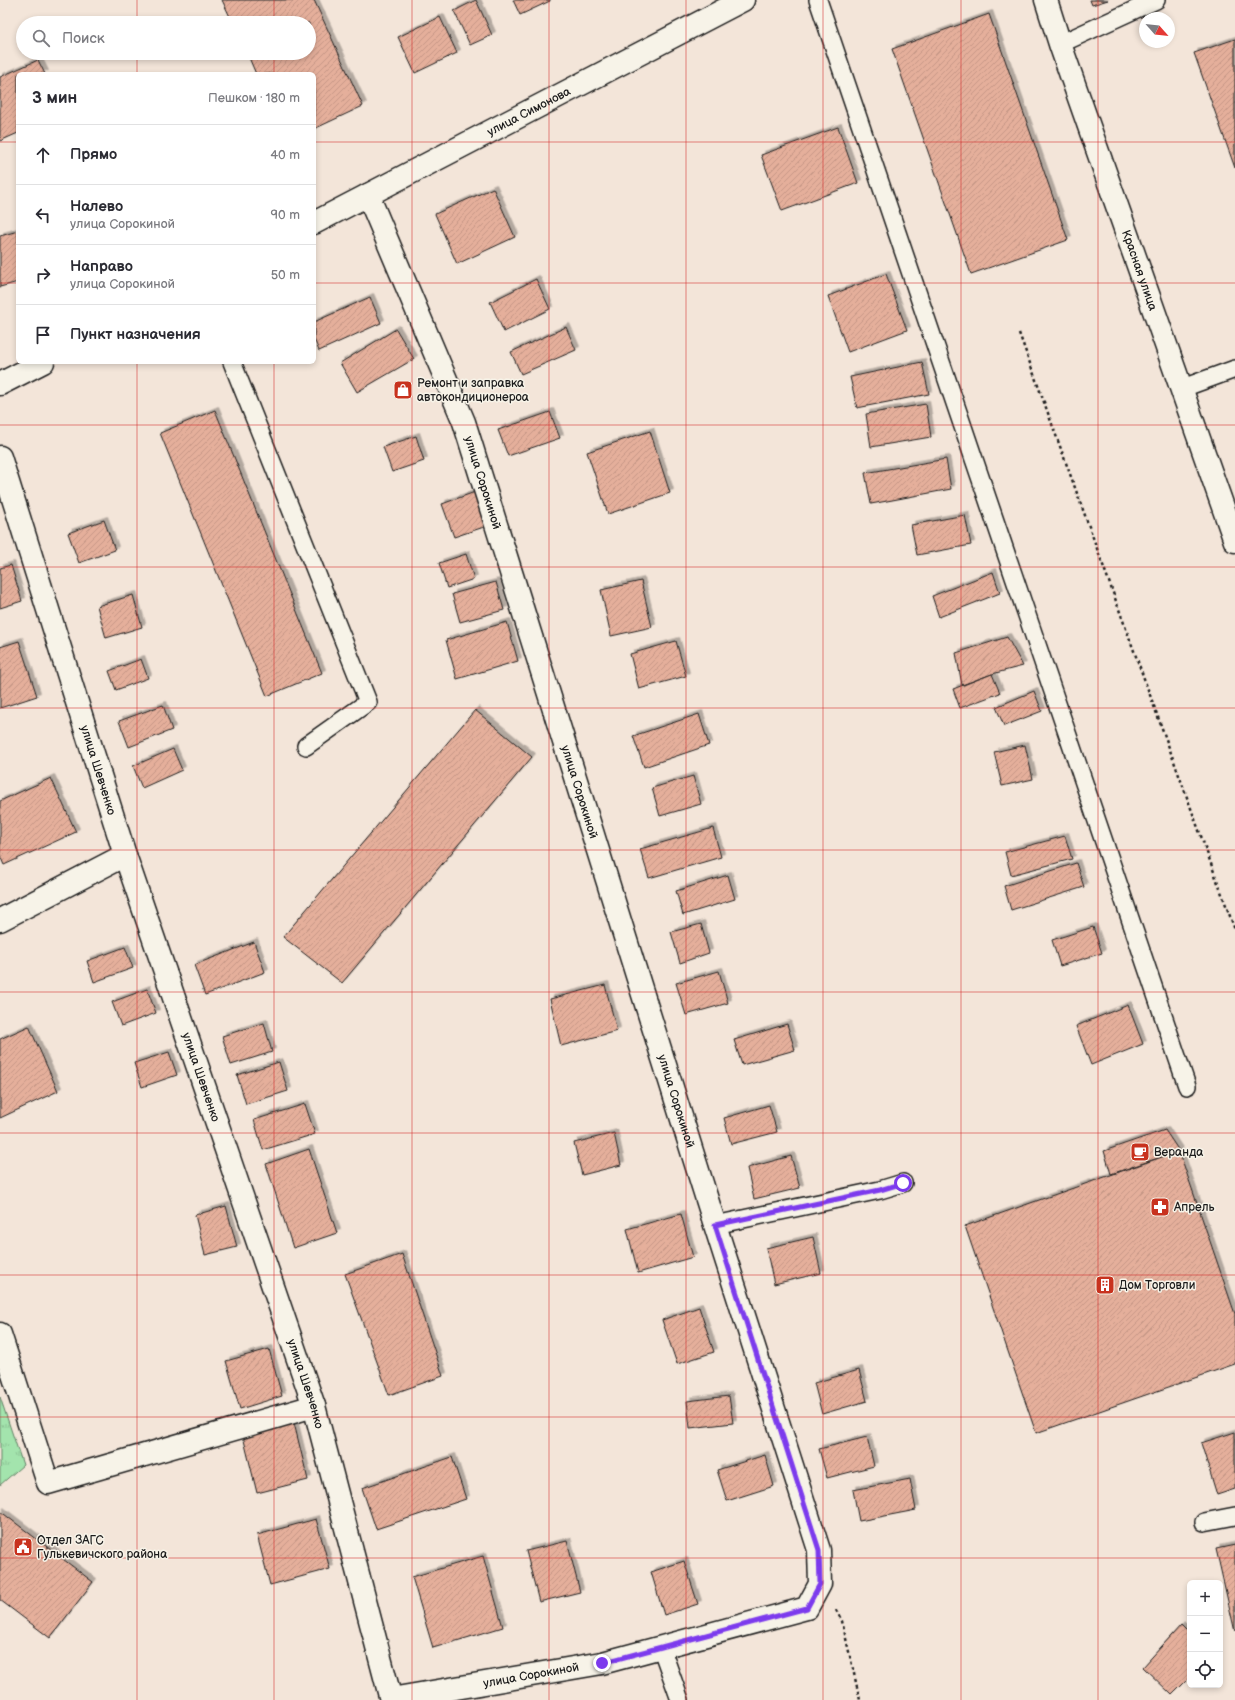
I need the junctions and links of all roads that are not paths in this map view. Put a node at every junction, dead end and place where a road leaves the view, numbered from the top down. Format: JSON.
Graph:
{"nodes":[{"id":1,"x":743,"y":0,"type":"edge"},
{"id":2,"x":818,"y":0,"type":"edge"},
{"id":3,"x":1046,"y":0,"type":"edge"},
{"id":4,"x":1156,"y":0,"type":"edge"},
{"id":5,"x":1060,"y":44,"type":"junction"},
{"id":6,"x":368,"y":195,"type":"junction"},
{"id":7,"x":316,"y":222,"type":"edge"},
{"id":8,"x":39,"y":364,"type":"edge"},
{"id":9,"x":233,"y":364,"type":"edge"},
{"id":10,"x":1235,"y":369,"type":"edge"},
{"id":11,"x":0,"y":384,"type":"edge"},
{"id":12,"x":1180,"y":389,"type":"junction"},
{"id":13,"x":0,"y":457,"type":"edge"},
{"id":14,"x":1235,"y":541,"type":"edge"},
{"id":15,"x":306,"y":746,"type":"dead end"},
{"id":16,"x":125,"y":855,"type":"junction"},
{"id":17,"x":0,"y":920,"type":"edge"},
{"id":18,"x":1187,"y":1086,"type":"dead end"},
{"id":19,"x":903,"y":1183,"type":"dead end"},
{"id":20,"x":715,"y":1225,"type":"junction"},
{"id":21,"x":0,"y":1334,"type":"edge"},
{"id":22,"x":314,"y":1406,"type":"junction"},
{"id":23,"x":1235,"y":1516,"type":"edge"},
{"id":24,"x":1204,"y":1522,"type":"dead end"},
{"id":25,"x":661,"y":1647,"type":"junction"},
{"id":26,"x":463,"y":1694,"type":"edge"},
{"id":27,"x":391,"y":1700,"type":"edge"},
{"id":28,"x":680,"y":1700,"type":"edge"}],
"edges":[{"from":1,"to":6,"type":"street","name":"улица Симонова"},
{"from":2,"to":18,"type":"lane"},
{"from":3,"to":5,"type":"street","name":"Красная улица"},
{"from":4,"to":5,"type":"lane"},
{"from":5,"to":12,"type":"street","name":"Красная улица"},
{"from":6,"to":7,"type":"street","name":"улица Симонова"},
{"from":6,"to":20,"type":"street","name":"улица Сорокиной"},
{"from":8,"to":11,"type":"street"},
{"from":9,"to":15,"type":"lane"},
{"from":10,"to":12,"type":"lane"},
{"from":12,"to":14,"type":"street","name":"Красная улица"},
{"from":13,"to":16,"type":"street","name":"улица Шевченко"},
{"from":16,"to":17,"type":"street"},
{"from":16,"to":22,"type":"street","name":"улица Шевченко"},
{"from":19,"to":20,"type":"lane"},
{"from":20,"to":25,"type":"street","name":"улица Сорокиной"},
{"from":21,"to":22,"type":"street"},
{"from":22,"to":27,"type":"street","name":"улица Шевченко"},
{"from":23,"to":24,"type":"lane"},
{"from":25,"to":26,"type":"street","name":"улица Сорокиной"},
{"from":25,"to":28,"type":"lane"},
{"from":26,"to":27,"type":"street","name":"улица Сорокиной"}]}
